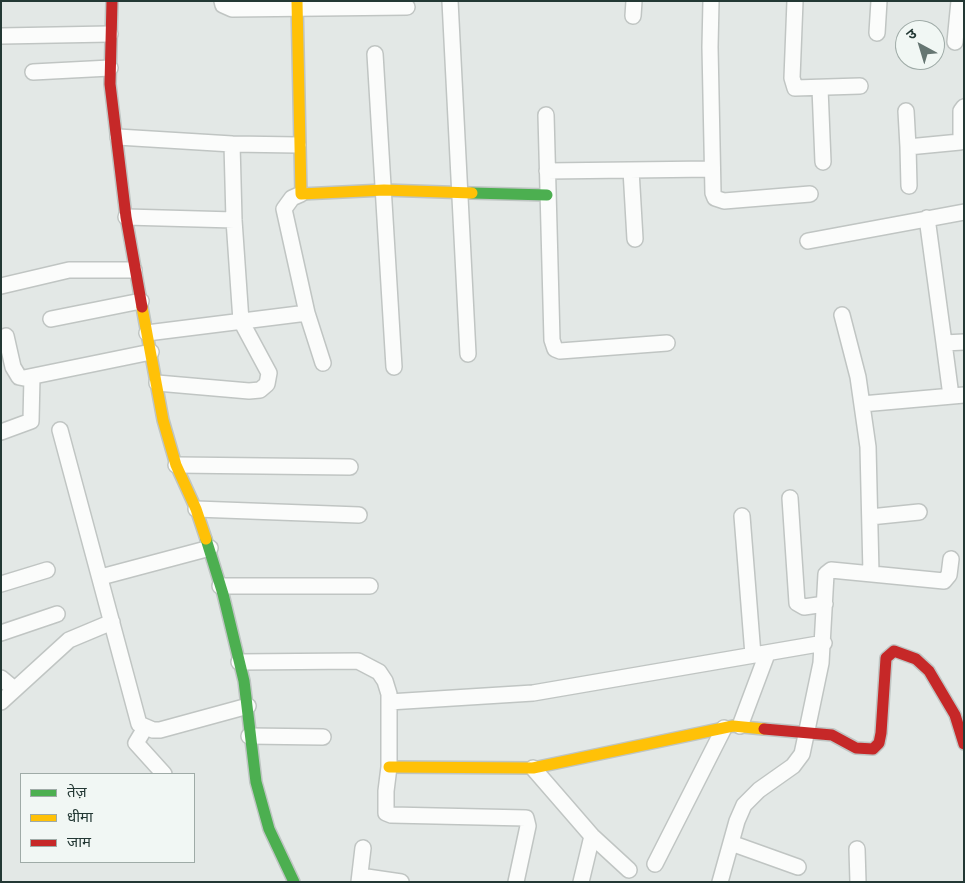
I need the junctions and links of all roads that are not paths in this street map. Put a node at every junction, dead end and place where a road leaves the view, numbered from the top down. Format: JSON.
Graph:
{"nodes":[{"id":1,"x":112,"y":1,"type":"edge"},
{"id":2,"x":222,"y":1,"type":"edge"},
{"id":3,"x":450,"y":1,"type":"edge"},
{"id":4,"x":711,"y":1,"type":"edge"},
{"id":5,"x":795,"y":1,"type":"edge"},
{"id":6,"x":879,"y":1,"type":"edge"},
{"id":7,"x":959,"y":1,"type":"edge"},
{"id":8,"x":297,"y":4,"type":"edge"},
{"id":9,"x":407,"y":7,"type":"dead end"},
{"id":10,"x":877,"y":33,"type":"dead end"},
{"id":11,"x":110,"y":34,"type":"junction"},
{"id":12,"x":1,"y":36,"type":"edge"},
{"id":13,"x":955,"y":42,"type":"dead end"},
{"id":14,"x":375,"y":54,"type":"dead end"},
{"id":15,"x":110,"y":68,"type":"junction"},
{"id":16,"x":33,"y":72,"type":"dead end"},
{"id":17,"x":860,"y":86,"type":"dead end"},
{"id":18,"x":820,"y":88,"type":"junction"},
{"id":19,"x":964,"y":107,"type":"edge"},
{"id":20,"x":906,"y":111,"type":"dead end"},
{"id":21,"x":546,"y":115,"type":"dead end"},
{"id":22,"x":118,"y":137,"type":"junction"},
{"id":23,"x":232,"y":144,"type":"junction"},
{"id":24,"x":298,"y":145,"type":"junction"},
{"id":25,"x":908,"y":147,"type":"junction"},
{"id":26,"x":823,"y":162,"type":"dead end"},
{"id":27,"x":712,"y":169,"type":"junction"},
{"id":28,"x":631,"y":170,"type":"junction"},
{"id":29,"x":547,"y":171,"type":"junction"},
{"id":30,"x":909,"y":186,"type":"dead end"},
{"id":31,"x":384,"y":190,"type":"junction"},
{"id":32,"x":458,"y":192,"type":"junction"},
{"id":33,"x":301,"y":194,"type":"junction"},
{"id":34,"x":810,"y":194,"type":"dead end"},
{"id":35,"x":547,"y":195,"type":"junction"},
{"id":36,"x":964,"y":212,"type":"edge"},
{"id":37,"x":126,"y":216,"type":"junction"},
{"id":38,"x":927,"y":218,"type":"junction"},
{"id":39,"x":234,"y":220,"type":"junction"},
{"id":40,"x":635,"y":239,"type":"dead end"},
{"id":41,"x":808,"y":241,"type":"dead end"},
{"id":42,"x":134,"y":270,"type":"junction"},
{"id":43,"x":1,"y":286,"type":"edge"},
{"id":44,"x":141,"y":301,"type":"junction"},
{"id":45,"x":307,"y":312,"type":"junction"},
{"id":46,"x":842,"y":315,"type":"dead end"},
{"id":47,"x":51,"y":319,"type":"dead end"},
{"id":48,"x":241,"y":321,"type":"junction"},
{"id":49,"x":147,"y":334,"type":"junction"},
{"id":50,"x":6,"y":336,"type":"dead end"},
{"id":51,"x":964,"y":342,"type":"edge"},
{"id":52,"x":667,"y":343,"type":"dead end"},
{"id":53,"x":944,"y":343,"type":"junction"},
{"id":54,"x":151,"y":352,"type":"junction"},
{"id":55,"x":468,"y":354,"type":"dead end"},
{"id":56,"x":323,"y":363,"type":"dead end"},
{"id":57,"x":394,"y":367,"type":"dead end"},
{"id":58,"x":32,"y":377,"type":"junction"},
{"id":59,"x":157,"y":383,"type":"junction"},
{"id":60,"x":957,"y":396,"type":"edge"},
{"id":61,"x":862,"y":404,"type":"junction"},
{"id":62,"x":60,"y":430,"type":"dead end"},
{"id":63,"x":1,"y":432,"type":"edge"},
{"id":64,"x":176,"y":465,"type":"junction"},
{"id":65,"x":350,"y":468,"type":"dead end"},
{"id":66,"x":790,"y":498,"type":"dead end"},
{"id":67,"x":196,"y":509,"type":"junction"},
{"id":68,"x":919,"y":512,"type":"dead end"},
{"id":69,"x":359,"y":515,"type":"dead end"},
{"id":70,"x":742,"y":516,"type":"dead end"},
{"id":71,"x":870,"y":517,"type":"junction"},
{"id":72,"x":210,"y":548,"type":"junction"},
{"id":73,"x":951,"y":558,"type":"dead end"},
{"id":74,"x":47,"y":570,"type":"dead end"},
{"id":75,"x":871,"y":573,"type":"junction"},
{"id":76,"x":101,"y":577,"type":"junction"},
{"id":77,"x":1,"y":584,"type":"edge"},
{"id":78,"x":220,"y":586,"type":"junction"},
{"id":79,"x":370,"y":586,"type":"dead end"},
{"id":80,"x":825,"y":604,"type":"junction"},
{"id":81,"x":57,"y":614,"type":"dead end"},
{"id":82,"x":112,"y":622,"type":"junction"},
{"id":83,"x":1,"y":633,"type":"edge"},
{"id":84,"x":824,"y":643,"type":"junction"},
{"id":85,"x":760,"y":654,"type":"junction"},
{"id":86,"x":239,"y":662,"type":"junction"},
{"id":87,"x":1,"y":678,"type":"edge"},
{"id":88,"x":13,"y":688,"type":"junction"},
{"id":89,"x":1,"y":702,"type":"edge"},
{"id":90,"x":389,"y":702,"type":"junction"},
{"id":91,"x":248,"y":706,"type":"junction"},
{"id":92,"x":740,"y":726,"type":"junction"},
{"id":93,"x":145,"y":728,"type":"junction"},
{"id":94,"x":724,"y":728,"type":"junction"},
{"id":95,"x":808,"y":732,"type":"junction"},
{"id":96,"x":249,"y":736,"type":"junction"},
{"id":97,"x":323,"y":737,"type":"dead end"},
{"id":98,"x":964,"y":744,"type":"edge"},
{"id":99,"x":389,"y":767,"type":"junction"},
{"id":100,"x":533,"y":768,"type":"junction"},
{"id":101,"x":163,"y":773,"type":"edge"},
{"id":102,"x":592,"y":836,"type":"junction"},
{"id":103,"x":731,"y":843,"type":"junction"},
{"id":104,"x":363,"y":848,"type":"dead end"},
{"id":105,"x":857,"y":849,"type":"dead end"},
{"id":106,"x":655,"y":864,"type":"dead end"},
{"id":107,"x":798,"y":867,"type":"dead end"},
{"id":108,"x":629,"y":870,"type":"dead end"},
{"id":109,"x":360,"y":879,"type":"edge"},
{"id":110,"x":294,"y":882,"type":"edge"},
{"id":111,"x":401,"y":882,"type":"edge"},
{"id":112,"x":516,"y":882,"type":"edge"},
{"id":113,"x":581,"y":882,"type":"edge"},
{"id":114,"x":720,"y":882,"type":"edge"},
{"id":115,"x":858,"y":882,"type":"edge"}],
"edges":[{"from":1,"to":11,"type":"street"},
{"from":2,"to":8,"type":"street"},
{"from":3,"to":32,"type":"street"},
{"from":4,"to":27,"type":"street"},
{"from":5,"to":18,"type":"street"},
{"from":6,"to":10,"type":"street"},
{"from":7,"to":13,"type":"street"},
{"from":8,"to":9,"type":"street"},
{"from":8,"to":24,"type":"street"},
{"from":11,"to":12,"type":"street"},
{"from":11,"to":15,"type":"street"},
{"from":14,"to":31,"type":"street"},
{"from":15,"to":16,"type":"street"},
{"from":15,"to":22,"type":"street"},
{"from":17,"to":18,"type":"street"},
{"from":18,"to":26,"type":"street"},
{"from":19,"to":25,"type":"street"},
{"from":20,"to":25,"type":"street"},
{"from":21,"to":29,"type":"street"},
{"from":22,"to":23,"type":"street"},
{"from":22,"to":37,"type":"street"},
{"from":23,"to":24,"type":"street"},
{"from":23,"to":39,"type":"street"},
{"from":24,"to":33,"type":"street"},
{"from":25,"to":30,"type":"street"},
{"from":27,"to":28,"type":"street"},
{"from":27,"to":34,"type":"street"},
{"from":28,"to":29,"type":"street"},
{"from":28,"to":40,"type":"street"},
{"from":29,"to":35,"type":"street"},
{"from":31,"to":32,"type":"street"},
{"from":31,"to":33,"type":"street"},
{"from":31,"to":57,"type":"street"},
{"from":32,"to":35,"type":"street"},
{"from":32,"to":55,"type":"street"},
{"from":33,"to":45,"type":"street"},
{"from":35,"to":52,"type":"street"},
{"from":36,"to":38,"type":"street"},
{"from":37,"to":39,"type":"street"},
{"from":37,"to":42,"type":"street"},
{"from":38,"to":41,"type":"street"},
{"from":38,"to":53,"type":"street"},
{"from":39,"to":48,"type":"street"},
{"from":42,"to":43,"type":"street"},
{"from":42,"to":44,"type":"street"},
{"from":44,"to":47,"type":"street"},
{"from":44,"to":49,"type":"street"},
{"from":45,"to":48,"type":"street"},
{"from":45,"to":56,"type":"street"},
{"from":46,"to":61,"type":"street"},
{"from":48,"to":49,"type":"street"},
{"from":48,"to":59,"type":"street"},
{"from":49,"to":54,"type":"street"},
{"from":50,"to":58,"type":"street"},
{"from":51,"to":53,"type":"street"},
{"from":53,"to":60,"type":"street"},
{"from":54,"to":58,"type":"street"},
{"from":54,"to":59,"type":"street"},
{"from":58,"to":63,"type":"street"},
{"from":59,"to":64,"type":"street"},
{"from":60,"to":61,"type":"street"},
{"from":61,"to":71,"type":"street"},
{"from":62,"to":76,"type":"street"},
{"from":64,"to":65,"type":"street"},
{"from":64,"to":67,"type":"street"},
{"from":66,"to":80,"type":"street"},
{"from":67,"to":69,"type":"street"},
{"from":67,"to":72,"type":"street"},
{"from":68,"to":71,"type":"street"},
{"from":70,"to":85,"type":"street"},
{"from":71,"to":75,"type":"street"},
{"from":72,"to":76,"type":"street"},
{"from":72,"to":78,"type":"street"},
{"from":73,"to":75,"type":"street"},
{"from":74,"to":77,"type":"street"},
{"from":75,"to":80,"type":"street"},
{"from":76,"to":82,"type":"street"},
{"from":78,"to":79,"type":"street"},
{"from":78,"to":86,"type":"street"},
{"from":80,"to":84,"type":"street"},
{"from":81,"to":83,"type":"street"},
{"from":82,"to":88,"type":"street"},
{"from":82,"to":93,"type":"street"},
{"from":84,"to":85,"type":"street"},
{"from":84,"to":95,"type":"street"},
{"from":85,"to":90,"type":"street"},
{"from":85,"to":92,"type":"street"},
{"from":86,"to":90,"type":"street"},
{"from":86,"to":91,"type":"street"},
{"from":87,"to":88,"type":"street"},
{"from":88,"to":89,"type":"street"},
{"from":90,"to":99,"type":"street"},
{"from":91,"to":93,"type":"street"},
{"from":91,"to":96,"type":"street"},
{"from":92,"to":94,"type":"street"},
{"from":92,"to":95,"type":"street"},
{"from":93,"to":101,"type":"street"},
{"from":94,"to":100,"type":"street"},
{"from":94,"to":106,"type":"street"},
{"from":95,"to":98,"type":"street"},
{"from":95,"to":103,"type":"street"},
{"from":96,"to":97,"type":"street"},
{"from":96,"to":110,"type":"street"},
{"from":99,"to":100,"type":"street"},
{"from":99,"to":112,"type":"street"},
{"from":100,"to":102,"type":"street"},
{"from":102,"to":108,"type":"street"},
{"from":102,"to":113,"type":"street"},
{"from":103,"to":107,"type":"street"},
{"from":103,"to":114,"type":"street"},
{"from":104,"to":109,"type":"street"},
{"from":105,"to":115,"type":"street"},
{"from":109,"to":111,"type":"street"}]}
